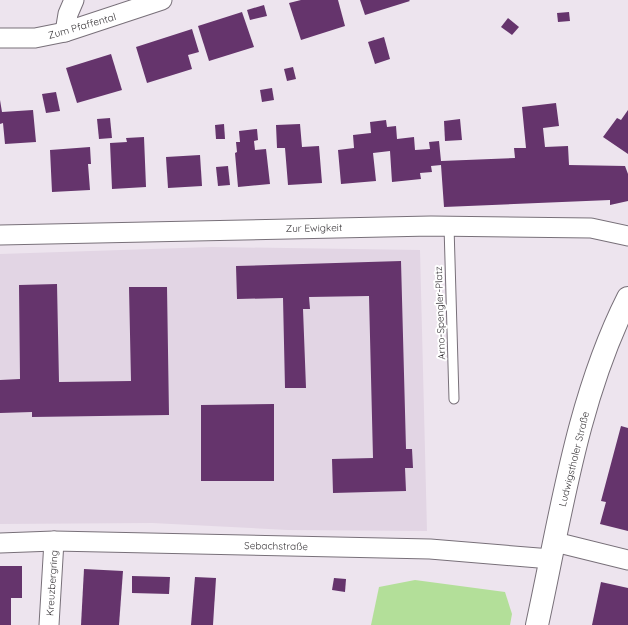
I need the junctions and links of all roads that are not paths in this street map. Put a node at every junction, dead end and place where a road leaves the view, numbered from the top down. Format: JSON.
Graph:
{"nodes":[{"id":1,"x":74,"y":0,"type":"edge"},
{"id":2,"x":162,"y":0,"type":"edge"},
{"id":3,"x":65,"y":32,"type":"junction"},
{"id":4,"x":0,"y":38,"type":"edge"},
{"id":5,"x":448,"y":226,"type":"junction"},
{"id":6,"x":0,"y":235,"type":"edge"},
{"id":7,"x":628,"y":236,"type":"edge"},
{"id":8,"x":628,"y":298,"type":"edge"},
{"id":9,"x":454,"y":399,"type":"dead end"},
{"id":10,"x":54,"y":541,"type":"junction"},
{"id":11,"x":0,"y":543,"type":"edge"},
{"id":12,"x":553,"y":551,"type":"junction"},
{"id":13,"x":628,"y":560,"type":"edge"},
{"id":14,"x":49,"y":625,"type":"edge"},
{"id":15,"x":537,"y":625,"type":"edge"}],
"edges":[{"from":1,"to":3,"type":"street"},
{"from":2,"to":3,"type":"street","name":"Zum Pfaffental"},
{"from":3,"to":4,"type":"street","name":"Zum Pfaffental"},
{"from":5,"to":6,"type":"street","name":"Zur Ewigkeit"},
{"from":5,"to":7,"type":"street","name":"Zur Ewigkeit"},
{"from":5,"to":9,"type":"lane","name":"Arno-Spengler-Platz"},
{"from":8,"to":12,"type":"street","name":"Ludwigsthaler Straße"},
{"from":10,"to":11,"type":"street","name":"Sebachstraße"},
{"from":10,"to":12,"type":"street","name":"Sebachstraße"},
{"from":10,"to":14,"type":"street","name":"Kreuzbergring"},
{"from":12,"to":13,"type":"street","name":"Sebachstraße"},
{"from":12,"to":15,"type":"street","name":"Ludwigsthaler Straße"}]}
